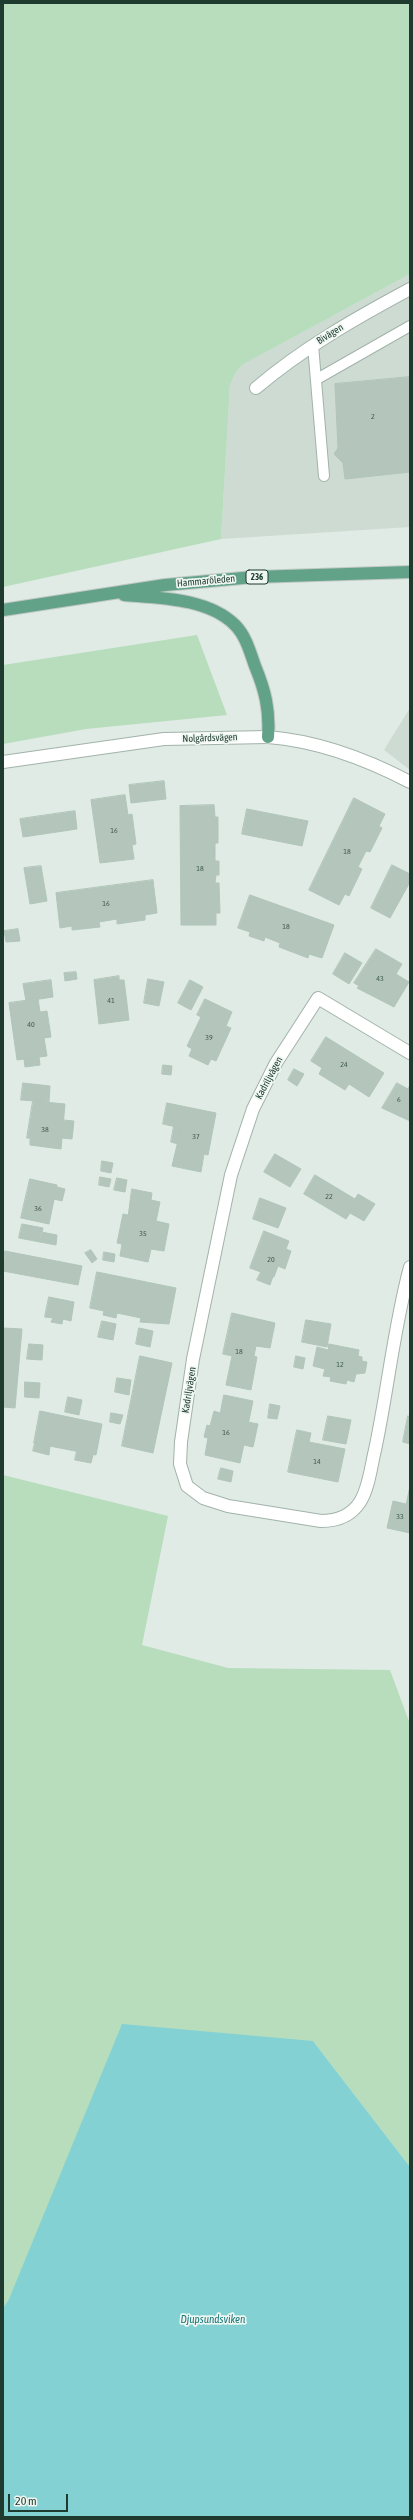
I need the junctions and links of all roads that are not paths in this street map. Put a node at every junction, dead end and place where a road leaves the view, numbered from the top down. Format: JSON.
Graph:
{"nodes":[{"id":1,"x":410,"y":289,"type":"edge"},
{"id":2,"x":410,"y":326,"type":"edge"},
{"id":3,"x":313,"y":345,"type":"junction"},
{"id":4,"x":317,"y":378,"type":"junction"},
{"id":5,"x":256,"y":388,"type":"dead end"},
{"id":6,"x":324,"y":476,"type":"dead end"},
{"id":7,"x":410,"y":572,"type":"edge"},
{"id":8,"x":105,"y":593,"type":"junction"},
{"id":9,"x":3,"y":610,"type":"edge"},
{"id":10,"x":268,"y":737,"type":"junction"},
{"id":11,"x":3,"y":762,"type":"edge"},
{"id":12,"x":410,"y":782,"type":"edge"},
{"id":13,"x":410,"y":1053,"type":"edge"},
{"id":14,"x":410,"y":1267,"type":"edge"}],
"edges":[{"from":1,"to":3,"type":"street","name":"Bivägen"},
{"from":2,"to":4,"type":"lane"},
{"from":3,"to":4,"type":"lane"},
{"from":3,"to":5,"type":"street","name":"Bivägen"},
{"from":4,"to":6,"type":"lane"},
{"from":7,"to":8,"type":"main road","name":"Hammaröleden","number":"236"},
{"from":8,"to":9,"type":"main road","name":"Hammaröleden","number":"236"},
{"from":8,"to":10,"type":"main road","number":"236"},
{"from":10,"to":11,"type":"street","name":"Nolgårdsvägen"},
{"from":10,"to":12,"type":"street","name":"Nolgårdsvägen"},
{"from":13,"to":14,"type":"street","name":"Kadriljvägen"}]}
